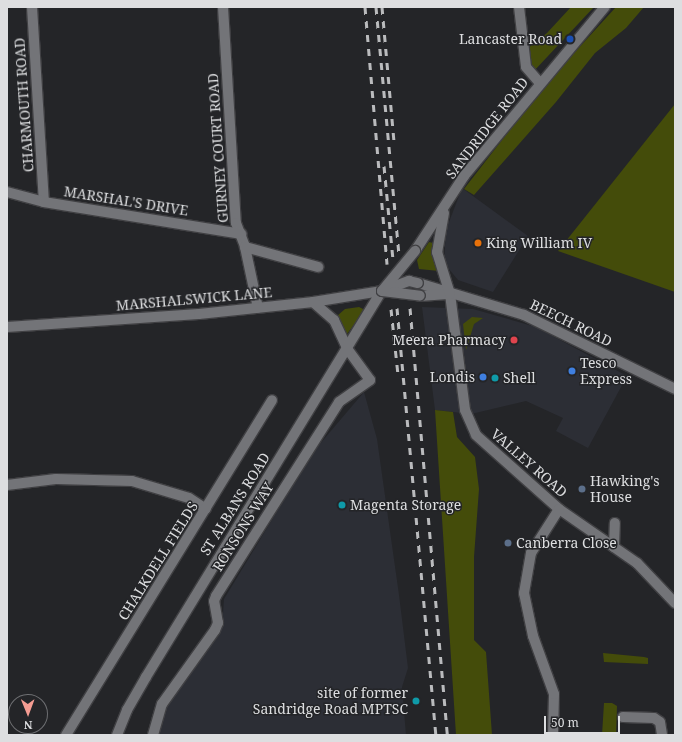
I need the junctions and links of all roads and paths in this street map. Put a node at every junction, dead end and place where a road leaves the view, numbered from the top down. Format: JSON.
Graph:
{"nodes":[{"id":1,"x":32,"y":7,"type":"edge"},
{"id":2,"x":223,"y":7,"type":"edge"},
{"id":3,"x":519,"y":7,"type":"edge"},
{"id":4,"x":605,"y":7,"type":"edge"},
{"id":5,"x":540,"y":83,"type":"junction"},
{"id":6,"x":7,"y":192,"type":"edge"},
{"id":7,"x":44,"y":202,"type":"junction"},
{"id":8,"x":446,"y":206,"type":"junction"},
{"id":9,"x":241,"y":234,"type":"junction"},
{"id":10,"x":245,"y":247,"type":"junction"},
{"id":11,"x":318,"y":267,"type":"dead end"},
{"id":12,"x":450,"y":294,"type":"junction"},
{"id":13,"x":378,"y":295,"type":"junction"},
{"id":14,"x":313,"y":302,"type":"junction"},
{"id":15,"x":258,"y":308,"type":"junction"},
{"id":16,"x":7,"y":327,"type":"edge"},
{"id":17,"x":348,"y":350,"type":"junction"},
{"id":18,"x":675,"y":389,"type":"edge"},
{"id":19,"x":272,"y":400,"type":"dead end"},
{"id":20,"x":7,"y":484,"type":"edge"},
{"id":21,"x":206,"y":509,"type":"junction"},
{"id":22,"x":559,"y":509,"type":"junction"},
{"id":23,"x":616,"y":523,"type":"dead end"},
{"id":24,"x":614,"y":547,"type":"junction"},
{"id":25,"x":675,"y":603,"type":"edge"},
{"id":26,"x":622,"y":717,"type":"dead end"},
{"id":27,"x":66,"y":735,"type":"edge"},
{"id":28,"x":117,"y":735,"type":"edge"},
{"id":29,"x":153,"y":735,"type":"edge"},
{"id":30,"x":553,"y":735,"type":"edge"},
{"id":31,"x":662,"y":735,"type":"edge"}],
"edges":[{"from":1,"to":7,"type":"street","name":"CHARMOUTH ROAD"},
{"from":2,"to":9,"type":"street","name":"GURNEY COURT ROAD"},
{"from":3,"to":5,"type":"street"},
{"from":4,"to":5,"type":"street","name":"SANDRIDGE ROAD"},
{"from":5,"to":8,"type":"street","name":"SANDRIDGE ROAD"},
{"from":6,"to":7,"type":"street","name":"MARSHAL'S DRIVE"},
{"from":7,"to":9,"type":"street","name":"MARSHAL'S DRIVE"},
{"from":8,"to":12,"type":"street","name":"VALLEY ROAD"},
{"from":8,"to":13,"type":"street","name":"SANDRIDGE ROAD","bridge":true},
{"from":9,"to":10,"type":"street","name":"GURNEY COURT ROAD"},
{"from":10,"to":11,"type":"street"},
{"from":10,"to":15,"type":"street","name":"GURNEY COURT ROAD"},
{"from":12,"to":13,"type":"street","name":"BEECH ROAD","bridge":true},
{"from":12,"to":13,"type":"street","name":"BEECH ROAD","bridge":true},
{"from":12,"to":18,"type":"street","name":"BEECH ROAD"},
{"from":12,"to":22,"type":"street","name":"VALLEY ROAD"},
{"from":13,"to":14,"type":"street","name":"MARSHALSWICK LANE"},
{"from":13,"to":17,"type":"street","name":"ST ALBANS ROAD"},
{"from":14,"to":15,"type":"street","name":"MARSHALSWICK LANE"},
{"from":14,"to":17,"type":"street"},
{"from":15,"to":16,"type":"street","name":"MARSHALSWICK LANE"},
{"from":17,"to":28,"type":"street","name":"ST ALBANS ROAD"},
{"from":17,"to":29,"type":"street","name":"RONSONS WAY"},
{"from":19,"to":21,"type":"street","name":"CHALKDELL FIELDS"},
{"from":20,"to":21,"type":"street"},
{"from":21,"to":27,"type":"street","name":"CHALKDELL FIELDS"},
{"from":22,"to":24,"type":"street","name":"VALLEY ROAD"},
{"from":22,"to":30,"type":"street"},
{"from":23,"to":24,"type":"street"},
{"from":24,"to":25,"type":"street","name":"VALLEY ROAD"},
{"from":26,"to":31,"type":"street"}]}
